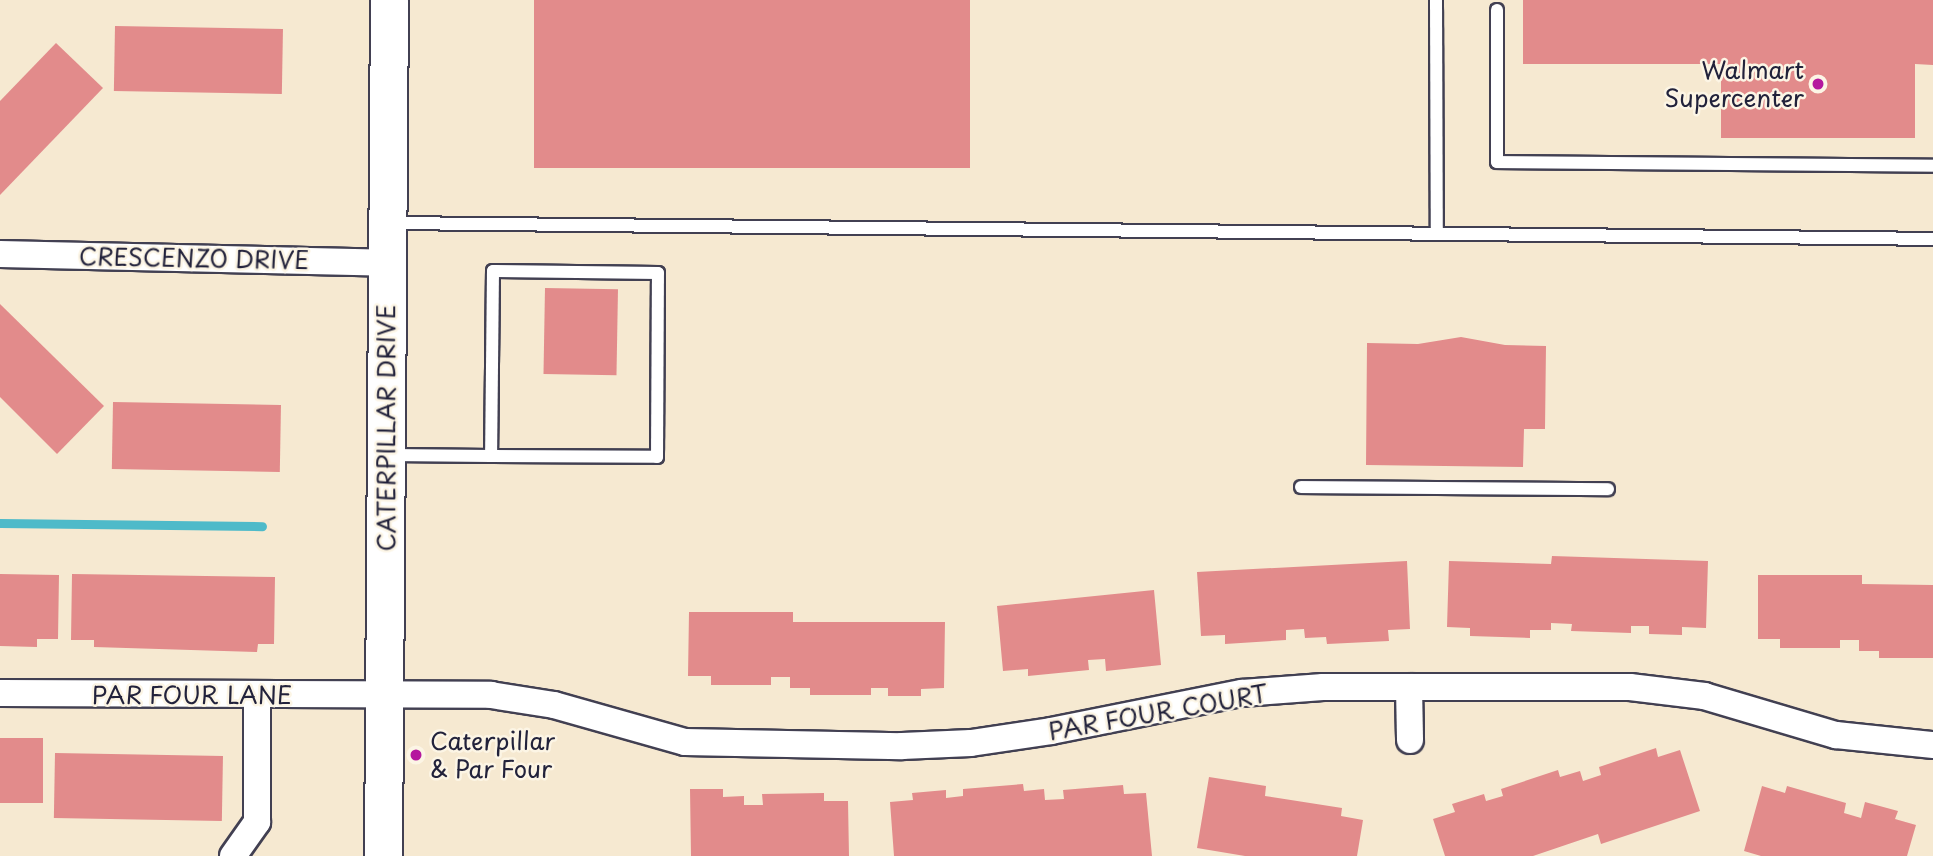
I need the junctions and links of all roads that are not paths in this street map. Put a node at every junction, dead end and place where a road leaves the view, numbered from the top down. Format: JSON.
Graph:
{"nodes":[{"id":1,"x":389,"y":0,"type":"edge"},
{"id":2,"x":1436,"y":0,"type":"edge"},
{"id":3,"x":1497,"y":10,"type":"dead end"},
{"id":4,"x":1933,"y":166,"type":"edge"},
{"id":5,"x":387,"y":223,"type":"junction"},
{"id":6,"x":1437,"y":232,"type":"junction"},
{"id":7,"x":1933,"y":239,"type":"edge"},
{"id":8,"x":0,"y":254,"type":"edge"},
{"id":9,"x":387,"y":263,"type":"junction"},
{"id":10,"x":386,"y":455,"type":"junction"},
{"id":11,"x":491,"y":456,"type":"junction"},
{"id":12,"x":1301,"y":486,"type":"dead end"},
{"id":13,"x":1608,"y":489,"type":"dead end"},
{"id":14,"x":1409,"y":687,"type":"junction"},
{"id":15,"x":0,"y":693,"type":"edge"},
{"id":16,"x":384,"y":695,"type":"junction"},
{"id":17,"x":257,"y":696,"type":"junction"},
{"id":18,"x":1410,"y":740,"type":"dead end"},
{"id":19,"x":1933,"y":745,"type":"edge"},
{"id":20,"x":233,"y":856,"type":"edge"},
{"id":21,"x":383,"y":856,"type":"edge"}],
"edges":[{"from":1,"to":5,"type":"street","name":"CATERPILLAR DRIVE"},
{"from":2,"to":6,"type":"lane"},
{"from":3,"to":4,"type":"lane"},
{"from":5,"to":6,"type":"lane"},
{"from":5,"to":9,"type":"street","name":"CATERPILLAR DRIVE"},
{"from":6,"to":7,"type":"lane"},
{"from":8,"to":9,"type":"street","name":"CRESCENZO DRIVE"},
{"from":9,"to":10,"type":"street","name":"CATERPILLAR DRIVE"},
{"from":10,"to":11,"type":"lane"},
{"from":10,"to":16,"type":"street","name":"CATERPILLAR DRIVE"},
{"from":11,"to":11,"type":"lane"},
{"from":12,"to":13,"type":"lane"},
{"from":14,"to":16,"type":"street","name":"PAR FOUR COURT"},
{"from":14,"to":18,"type":"street"},
{"from":14,"to":19,"type":"street","name":"PAR FOUR COURT"},
{"from":15,"to":17,"type":"street","name":"PAR FOUR LANE"},
{"from":16,"to":17,"type":"street","name":"PAR FOUR LANE"},
{"from":16,"to":21,"type":"street","name":"CATERPILLAR DRIVE"},
{"from":17,"to":20,"type":"street"}]}
